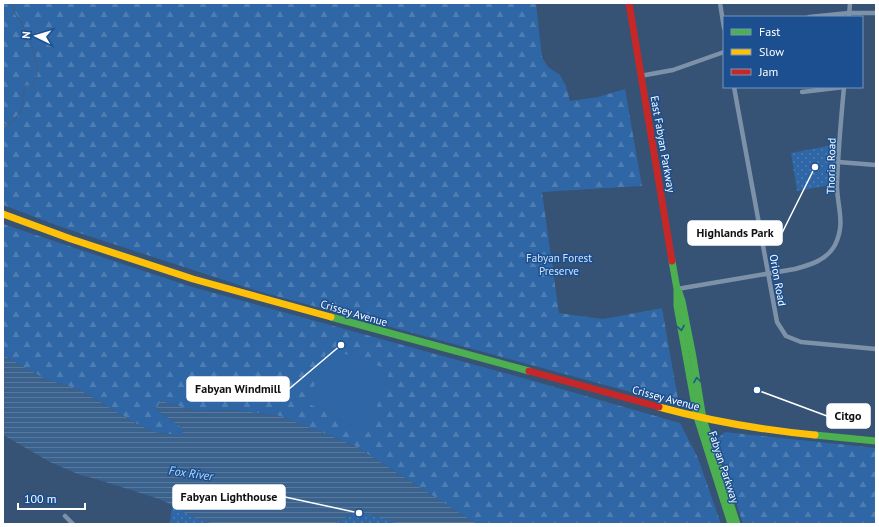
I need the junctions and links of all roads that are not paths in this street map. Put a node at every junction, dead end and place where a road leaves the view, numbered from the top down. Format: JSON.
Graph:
{"nodes":[{"id":1,"x":628,"y":3,"type":"edge"},
{"id":2,"x":720,"y":3,"type":"edge"},
{"id":3,"x":850,"y":3,"type":"edge"},
{"id":4,"x":876,"y":13,"type":"edge"},
{"id":5,"x":849,"y":15,"type":"edge"},
{"id":6,"x":829,"y":16,"type":"edge"},
{"id":7,"x":723,"y":22,"type":"edge"},
{"id":8,"x":723,"y":52,"type":"edge"},
{"id":9,"x":640,"y":76,"type":"junction"},
{"id":10,"x":734,"y":88,"type":"edge"},
{"id":11,"x":836,"y":88,"type":"edge"},
{"id":12,"x":844,"y":88,"type":"edge"},
{"id":13,"x":802,"y":92,"type":"dead end"},
{"id":14,"x":838,"y":162,"type":"junction"},
{"id":15,"x":876,"y":165,"type":"edge"},
{"id":16,"x":3,"y":214,"type":"edge"},
{"id":17,"x":768,"y":274,"type":"junction"},
{"id":18,"x":677,"y":289,"type":"junction"},
{"id":19,"x":876,"y":349,"type":"edge"},
{"id":20,"x":700,"y":418,"type":"junction"},
{"id":21,"x":876,"y":441,"type":"edge"},
{"id":22,"x":724,"y":492,"type":"junction"},
{"id":23,"x":65,"y":516,"type":"dead end"},
{"id":24,"x":73,"y":524,"type":"edge"},
{"id":25,"x":731,"y":524,"type":"edge"},
{"id":26,"x":737,"y":524,"type":"edge"}],
"edges":[{"from":1,"to":9,"type":"main road","name":"East Fabyan Parkway"},
{"from":2,"to":7,"type":"street"},
{"from":3,"to":5,"type":"street"},
{"from":4,"to":5,"type":"street"},
{"from":5,"to":6,"type":"street"},
{"from":8,"to":9,"type":"street"},
{"from":9,"to":18,"type":"main road","name":"East Fabyan Parkway"},
{"from":10,"to":17,"type":"street","name":"Orion Road"},
{"from":11,"to":13,"type":"street"},
{"from":12,"to":14,"type":"street","name":"Thoria Road"},
{"from":14,"to":15,"type":"street"},
{"from":14,"to":17,"type":"street","name":"Thoria Road"},
{"from":16,"to":20,"type":"main road","name":"Crissey Avenue"},
{"from":17,"to":18,"type":"street","name":"Thoria Road"},
{"from":17,"to":19,"type":"street","name":"Orion Road"},
{"from":18,"to":20,"type":"main road","name":"East Fabyan Parkway"},
{"from":20,"to":21,"type":"main road","name":"Crissey Avenue"},
{"from":20,"to":22,"type":"main road","name":"Fabyan Parkway"},
{"from":22,"to":25,"type":"main road","name":"Fabyan Parkway"},
{"from":22,"to":26,"type":"main road","name":"Fabyan Parkway"},
{"from":23,"to":24,"type":"street"}]}
